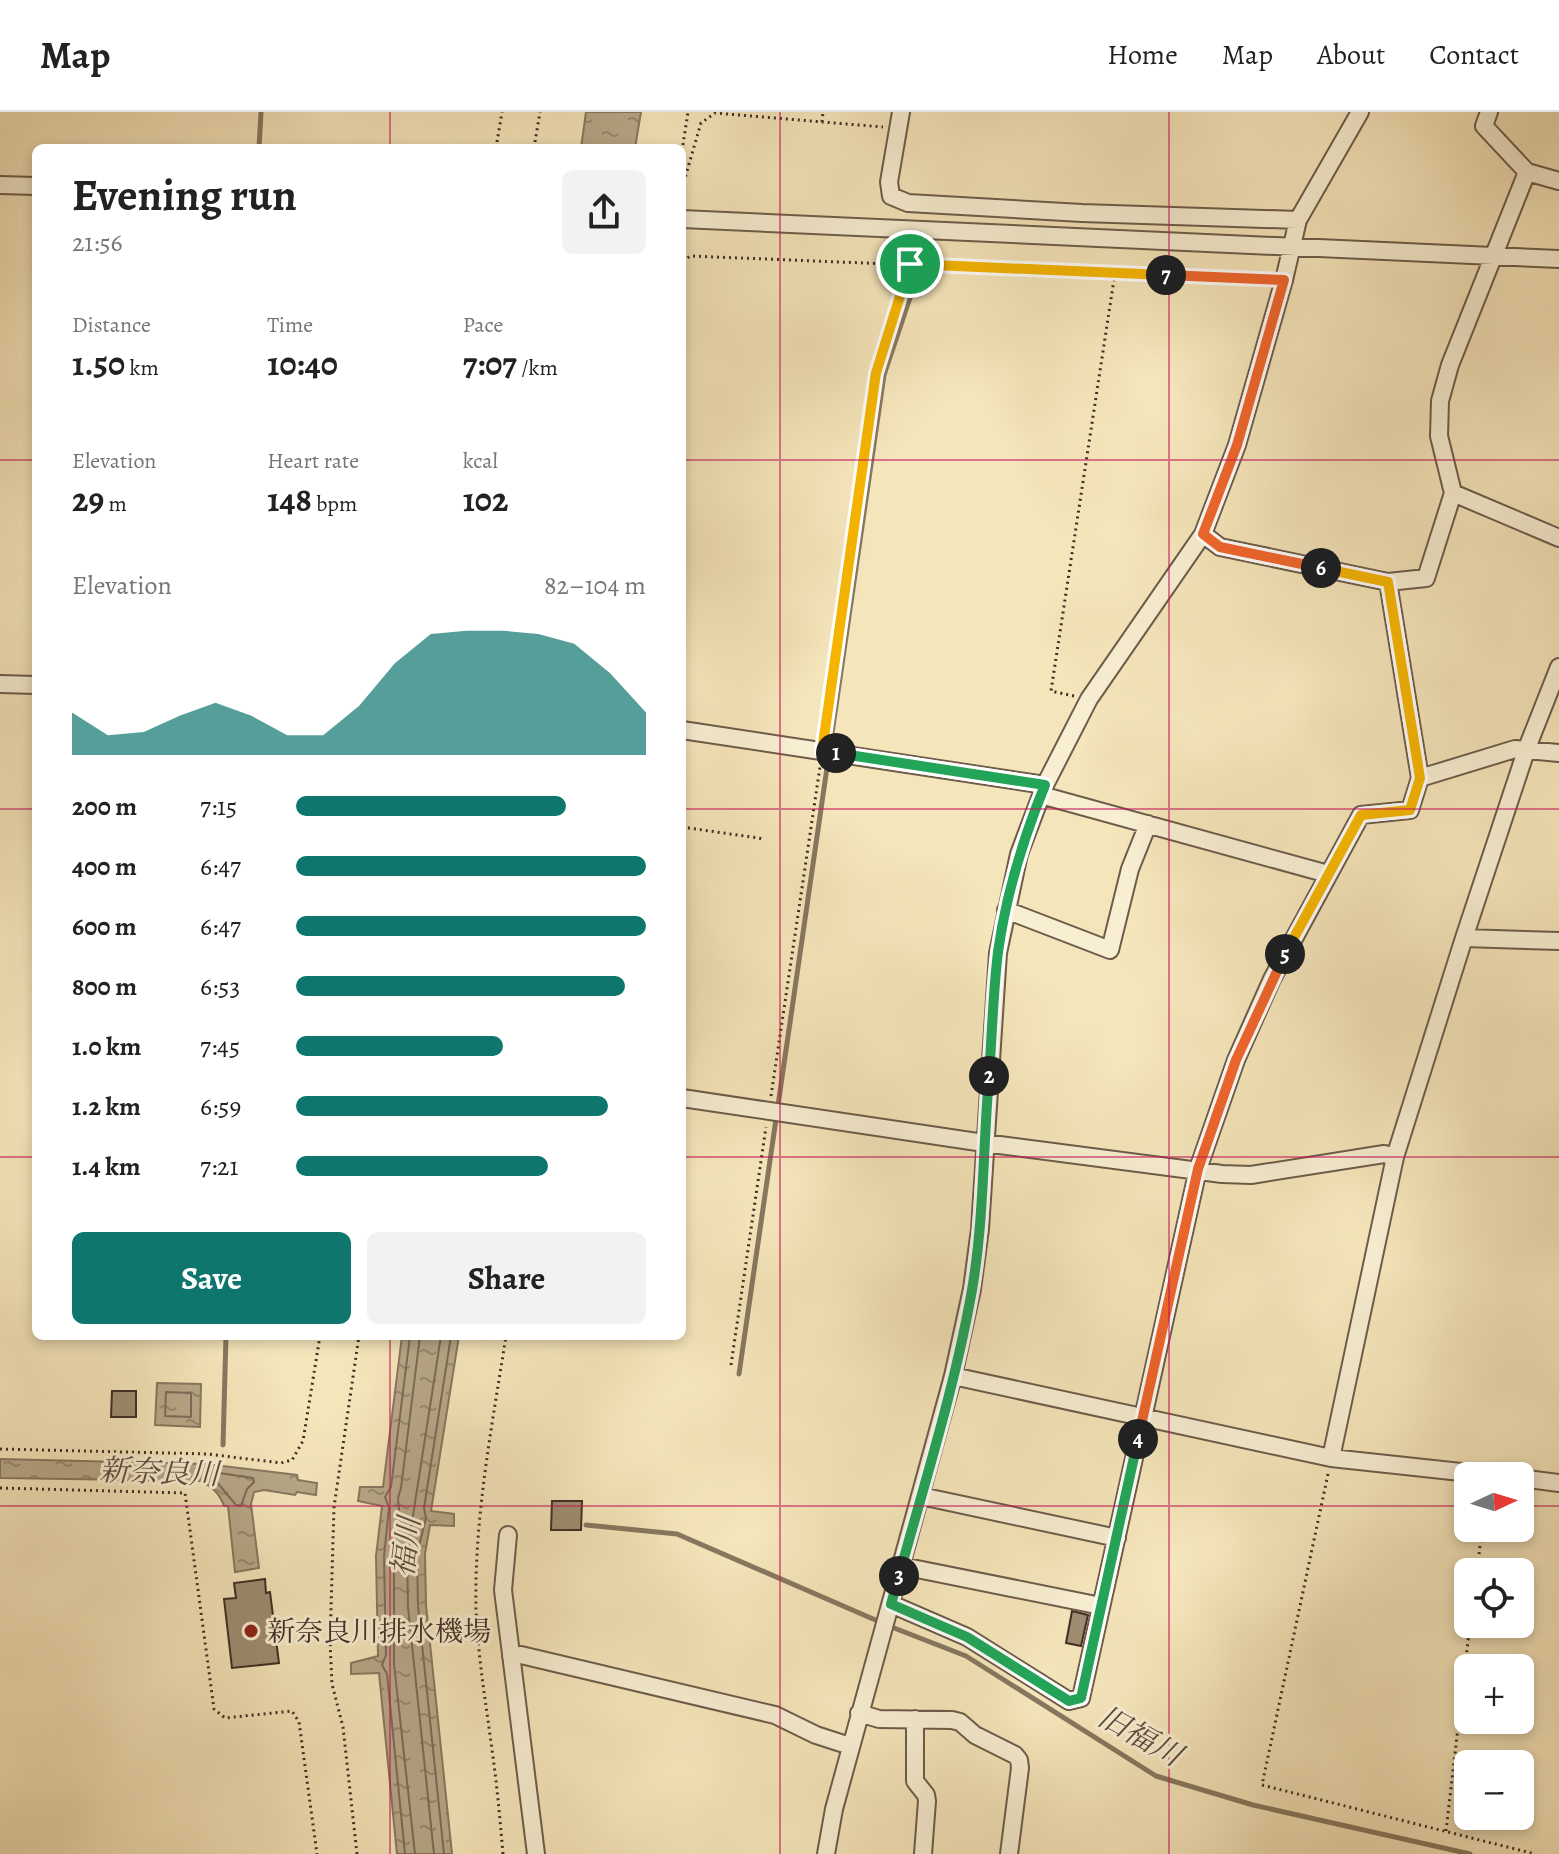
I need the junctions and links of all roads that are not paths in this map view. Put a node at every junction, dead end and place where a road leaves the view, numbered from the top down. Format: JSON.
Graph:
{"nodes":[{"id":1,"x":1360,"y":112,"type":"edge"},
{"id":2,"x":1489,"y":112,"type":"edge"},
{"id":3,"x":900,"y":120,"type":"edge"},
{"id":4,"x":1527,"y":172,"type":"junction"},
{"id":5,"x":1559,"y":181,"type":"edge"},
{"id":6,"x":0,"y":185,"type":"edge"},
{"id":7,"x":32,"y":186,"type":"edge"},
{"id":8,"x":686,"y":219,"type":"edge"},
{"id":9,"x":1298,"y":220,"type":"junction"},
{"id":10,"x":1293,"y":247,"type":"junction"},
{"id":11,"x":1494,"y":256,"type":"junction"},
{"id":12,"x":1559,"y":259,"type":"edge"},
{"id":13,"x":1453,"y":493,"type":"junction"},
{"id":14,"x":1203,"y":534,"type":"junction"},
{"id":15,"x":1559,"y":538,"type":"edge"},
{"id":16,"x":1388,"y":582,"type":"junction"},
{"id":17,"x":1559,"y":667,"type":"edge"},
{"id":18,"x":0,"y":684,"type":"edge"},
{"id":19,"x":32,"y":685,"type":"edge"},
{"id":20,"x":686,"y":731,"type":"edge"},
{"id":21,"x":1527,"y":748,"type":"junction"},
{"id":22,"x":1559,"y":753,"type":"edge"},
{"id":23,"x":1420,"y":778,"type":"junction"},
{"id":24,"x":1043,"y":790,"type":"junction"},
{"id":25,"x":1148,"y":824,"type":"junction"},
{"id":26,"x":1328,"y":874,"type":"junction"},
{"id":27,"x":1006,"y":910,"type":"junction"},
{"id":28,"x":1464,"y":938,"type":"junction"},
{"id":29,"x":1559,"y":941,"type":"edge"},
{"id":30,"x":686,"y":1099,"type":"edge"},
{"id":31,"x":984,"y":1143,"type":"junction"},
{"id":32,"x":1395,"y":1157,"type":"junction"},
{"id":33,"x":1198,"y":1169,"type":"junction"},
{"id":34,"x":953,"y":1376,"type":"junction"},
{"id":35,"x":1143,"y":1417,"type":"junction"},
{"id":36,"x":1331,"y":1458,"type":"junction"},
{"id":37,"x":1454,"y":1471,"type":"edge"},
{"id":38,"x":1534,"y":1480,"type":"edge"},
{"id":39,"x":1559,"y":1483,"type":"edge"},
{"id":40,"x":921,"y":1496,"type":"junction"},
{"id":41,"x":508,"y":1535,"type":"dead end"},
{"id":42,"x":1117,"y":1538,"type":"junction"},
{"id":43,"x":902,"y":1566,"type":"junction"},
{"id":44,"x":891,"y":1604,"type":"junction"},
{"id":45,"x":1101,"y":1606,"type":"junction"},
{"id":46,"x":511,"y":1656,"type":"junction"},
{"id":47,"x":859,"y":1713,"type":"junction"},
{"id":48,"x":915,"y":1719,"type":"junction"},
{"id":49,"x":850,"y":1746,"type":"junction"},
{"id":50,"x":536,"y":1854,"type":"edge"},
{"id":51,"x":826,"y":1854,"type":"edge"},
{"id":52,"x":923,"y":1854,"type":"edge"},
{"id":53,"x":1009,"y":1854,"type":"edge"}],
"edges":[{"from":1,"to":9,"type":"street"},
{"from":2,"to":4,"type":"street"},
{"from":3,"to":9,"type":"street"},
{"from":4,"to":5,"type":"street"},
{"from":4,"to":11,"type":"street"},
{"from":6,"to":7,"type":"street"},
{"from":8,"to":10,"type":"street"},
{"from":9,"to":10,"type":"street"},
{"from":10,"to":11,"type":"street"},
{"from":10,"to":14,"type":"street"},
{"from":11,"to":12,"type":"street"},
{"from":11,"to":13,"type":"street"},
{"from":13,"to":15,"type":"street"},
{"from":13,"to":16,"type":"street"},
{"from":14,"to":16,"type":"street"},
{"from":14,"to":24,"type":"street"},
{"from":16,"to":23,"type":"street"},
{"from":17,"to":21,"type":"street"},
{"from":18,"to":19,"type":"street"},
{"from":20,"to":24,"type":"street"},
{"from":21,"to":22,"type":"street"},
{"from":21,"to":23,"type":"street"},
{"from":21,"to":28,"type":"street"},
{"from":23,"to":26,"type":"street"},
{"from":24,"to":25,"type":"street"},
{"from":24,"to":27,"type":"street"},
{"from":25,"to":26,"type":"street"},
{"from":25,"to":27,"type":"street"},
{"from":26,"to":33,"type":"street"},
{"from":27,"to":31,"type":"street"},
{"from":28,"to":29,"type":"street"},
{"from":28,"to":32,"type":"street"},
{"from":30,"to":31,"type":"street"},
{"from":31,"to":33,"type":"street"},
{"from":31,"to":34,"type":"street"},
{"from":32,"to":33,"type":"street"},
{"from":32,"to":36,"type":"street"},
{"from":33,"to":35,"type":"street"},
{"from":34,"to":35,"type":"street"},
{"from":34,"to":40,"type":"street"},
{"from":35,"to":36,"type":"street"},
{"from":35,"to":42,"type":"street"},
{"from":36,"to":37,"type":"street"},
{"from":38,"to":39,"type":"street"},
{"from":40,"to":42,"type":"street"},
{"from":40,"to":43,"type":"street"},
{"from":41,"to":46,"type":"street"},
{"from":42,"to":45,"type":"street"},
{"from":43,"to":44,"type":"street"},
{"from":43,"to":45,"type":"street"},
{"from":44,"to":45,"type":"street"},
{"from":44,"to":47,"type":"street"},
{"from":46,"to":49,"type":"street"},
{"from":46,"to":50,"type":"street"},
{"from":47,"to":48,"type":"street"},
{"from":47,"to":49,"type":"street"},
{"from":48,"to":52,"type":"street"},
{"from":48,"to":53,"type":"street"},
{"from":49,"to":51,"type":"street"}]}
